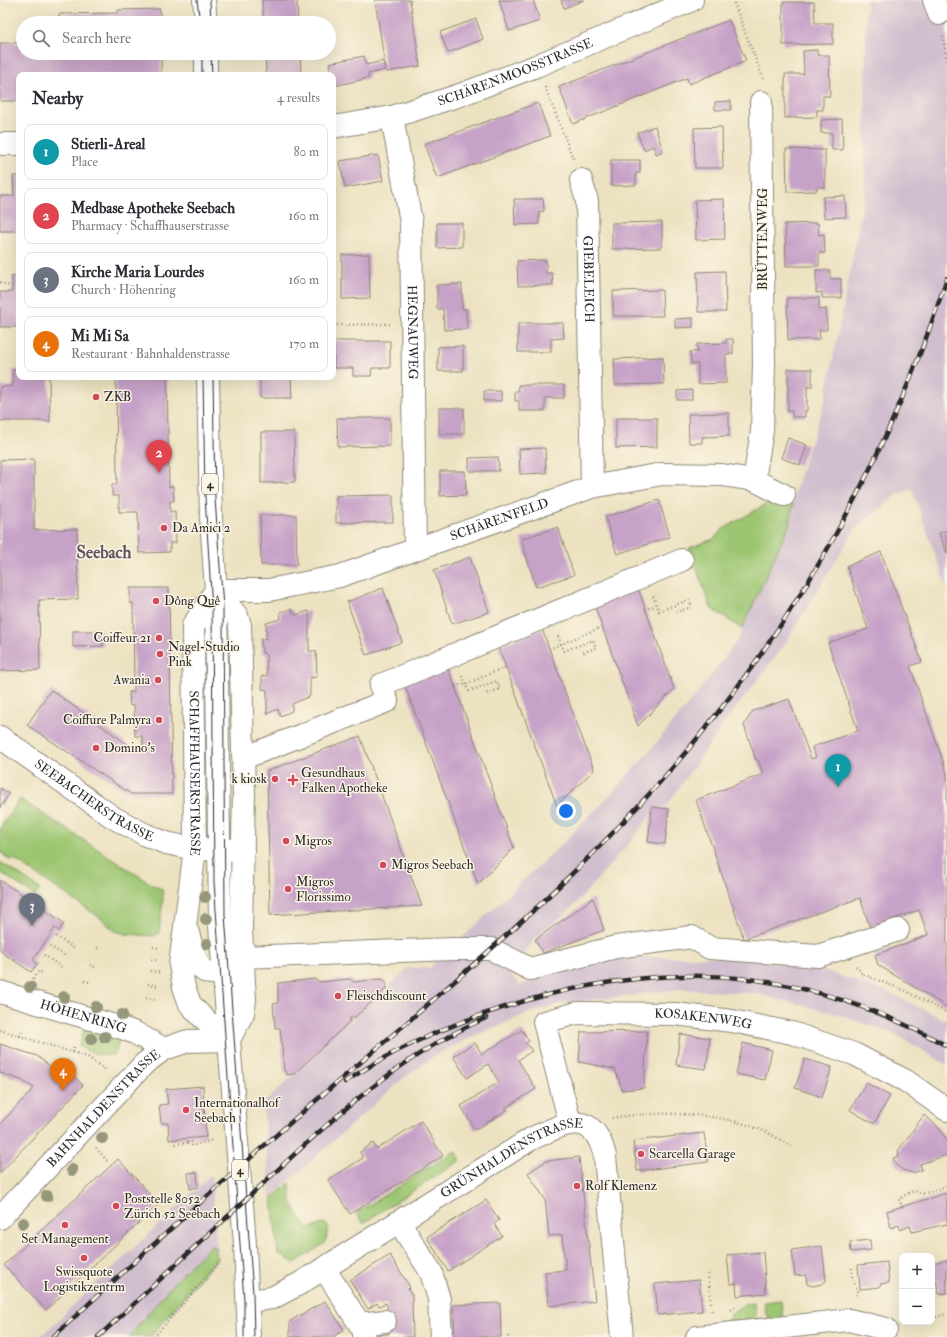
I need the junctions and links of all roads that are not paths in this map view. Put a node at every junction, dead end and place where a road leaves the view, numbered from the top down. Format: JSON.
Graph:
{"nodes":[{"id":1,"x":204,"y":0,"type":"edge"},
{"id":2,"x":692,"y":0,"type":"edge"},
{"id":3,"x":205,"y":16,"type":"edge"},
{"id":4,"x":206,"y":60,"type":"edge"},
{"id":5,"x":206,"y":72,"type":"edge"},
{"id":6,"x":762,"y":102,"type":"road end"},
{"id":7,"x":392,"y":117,"type":"junction"},
{"id":8,"x":336,"y":126,"type":"edge"},
{"id":9,"x":0,"y":144,"type":"edge"},
{"id":10,"x":16,"y":144,"type":"edge"},
{"id":11,"x":581,"y":180,"type":"road end"},
{"id":12,"x":208,"y":380,"type":"edge"},
{"id":13,"x":754,"y":480,"type":"junction"},
{"id":14,"x":592,"y":487,"type":"junction"},
{"id":15,"x":784,"y":495,"type":"dead end"},
{"id":16,"x":415,"y":549,"type":"junction"},
{"id":17,"x":682,"y":560,"type":"dead end"},
{"id":18,"x":216,"y":590,"type":"junction"},
{"id":19,"x":0,"y":737,"type":"edge"},
{"id":20,"x":244,"y":758,"type":"junction"},
{"id":21,"x":195,"y":849,"type":"junction"},
{"id":22,"x":219,"y":850,"type":"junction"},
{"id":23,"x":243,"y":850,"type":"junction"},
{"id":24,"x":186,"y":924,"type":"junction"},
{"id":25,"x":898,"y":930,"type":"dead end"},
{"id":26,"x":236,"y":964,"type":"junction"},
{"id":27,"x":0,"y":992,"type":"edge"},
{"id":28,"x":229,"y":1040,"type":"junction"},
{"id":29,"x":164,"y":1049,"type":"junction"},
{"id":30,"x":947,"y":1110,"type":"edge"},
{"id":31,"x":570,"y":1123,"type":"junction"},
{"id":32,"x":0,"y":1218,"type":"edge"},
{"id":33,"x":399,"y":1222,"type":"junction"},
{"id":34,"x":324,"y":1268,"type":"junction"},
{"id":35,"x":249,"y":1301,"type":"junction"},
{"id":36,"x":385,"y":1321,"type":"dead end"},
{"id":37,"x":886,"y":1329,"type":"dead end"},
{"id":38,"x":362,"y":1331,"type":"edge"},
{"id":39,"x":249,"y":1337,"type":"edge"},
{"id":40,"x":441,"y":1337,"type":"edge"},
{"id":41,"x":622,"y":1337,"type":"edge"},
{"id":42,"x":697,"y":1337,"type":"edge"}],
"edges":[{"from":1,"to":3,"type":"street"},
{"from":2,"to":7,"type":"street","name":"SCHÄRENMOOSSTRASSE"},
{"from":4,"to":5,"type":"street"},
{"from":6,"to":13,"type":"street","name":"BRÜTTENWEG"},
{"from":7,"to":8,"type":"street","name":"SCHÄRENMOOSSTRASSE"},
{"from":7,"to":16,"type":"street","name":"HEGNAUWEG"},
{"from":9,"to":10,"type":"street"},
{"from":11,"to":14,"type":"street","name":"GIEBELEICH"},
{"from":12,"to":18,"type":"street","name":"SCHAFFHAUSERSTRASSE","number":"4"},
{"from":13,"to":14,"type":"street","name":"SCHÄRENFELD"},
{"from":13,"to":15,"type":"street","name":"SCHÄRENFELD"},
{"from":14,"to":16,"type":"street","name":"SCHÄRENFELD"},
{"from":16,"to":18,"type":"street","name":"SCHÄRENFELD"},
{"from":17,"to":20,"type":"street"},
{"from":18,"to":20,"type":"street","name":"SCHAFFHAUSERSTRASSE"},
{"from":18,"to":21,"type":"street","name":"SCHAFFHAUSERSTRASSE"},
{"from":18,"to":22,"type":"street","name":"SCHAFFHAUSERSTRASSE"},
{"from":19,"to":21,"type":"street","name":"SEEBACHERSTRASSE"},
{"from":20,"to":23,"type":"street","name":"SCHAFFHAUSERSTRASSE"},
{"from":21,"to":22,"type":"street","name":"SEEBACHERSTRASSE"},
{"from":21,"to":24,"type":"street","name":"SCHAFFHAUSERSTRASSE"},
{"from":22,"to":23,"type":"street","name":"SEEBACHERSTRASSE"},
{"from":22,"to":26,"type":"street","name":"SCHAFFHAUSERSTRASSE"},
{"from":23,"to":26,"type":"street","name":"SCHAFFHAUSERSTRASSE"},
{"from":24,"to":26,"type":"street"},
{"from":24,"to":28,"type":"street","name":"SCHAFFHAUSERSTRASSE"},
{"from":25,"to":26,"type":"street"},
{"from":26,"to":28,"type":"street","name":"SCHAFFHAUSERSTRASSE"},
{"from":27,"to":29,"type":"street","name":"HÖHENRING"},
{"from":28,"to":29,"type":"street","name":"BAHNHALDENSTRASSE"},
{"from":28,"to":35,"type":"street","number":"4"},
{"from":29,"to":32,"type":"street","name":"BAHNHALDENSTRASSE"},
{"from":30,"to":31,"type":"street","name":"KOSAKENWEG"},
{"from":31,"to":33,"type":"street","name":"GRÜNHALDENSTRASSE"},
{"from":31,"to":41,"type":"street","name":"GRÜNHALDENSTRASSE"},
{"from":33,"to":34,"type":"street","name":"GRÜNHALDENSTRASSE"},
{"from":33,"to":40,"type":"street"},
{"from":34,"to":35,"type":"street","name":"GRÜNHALDENSTRASSE"},
{"from":34,"to":38,"type":"street"},
{"from":35,"to":39,"type":"street","number":"4"},
{"from":36,"to":38,"type":"street"},
{"from":37,"to":42,"type":"street"}]}
